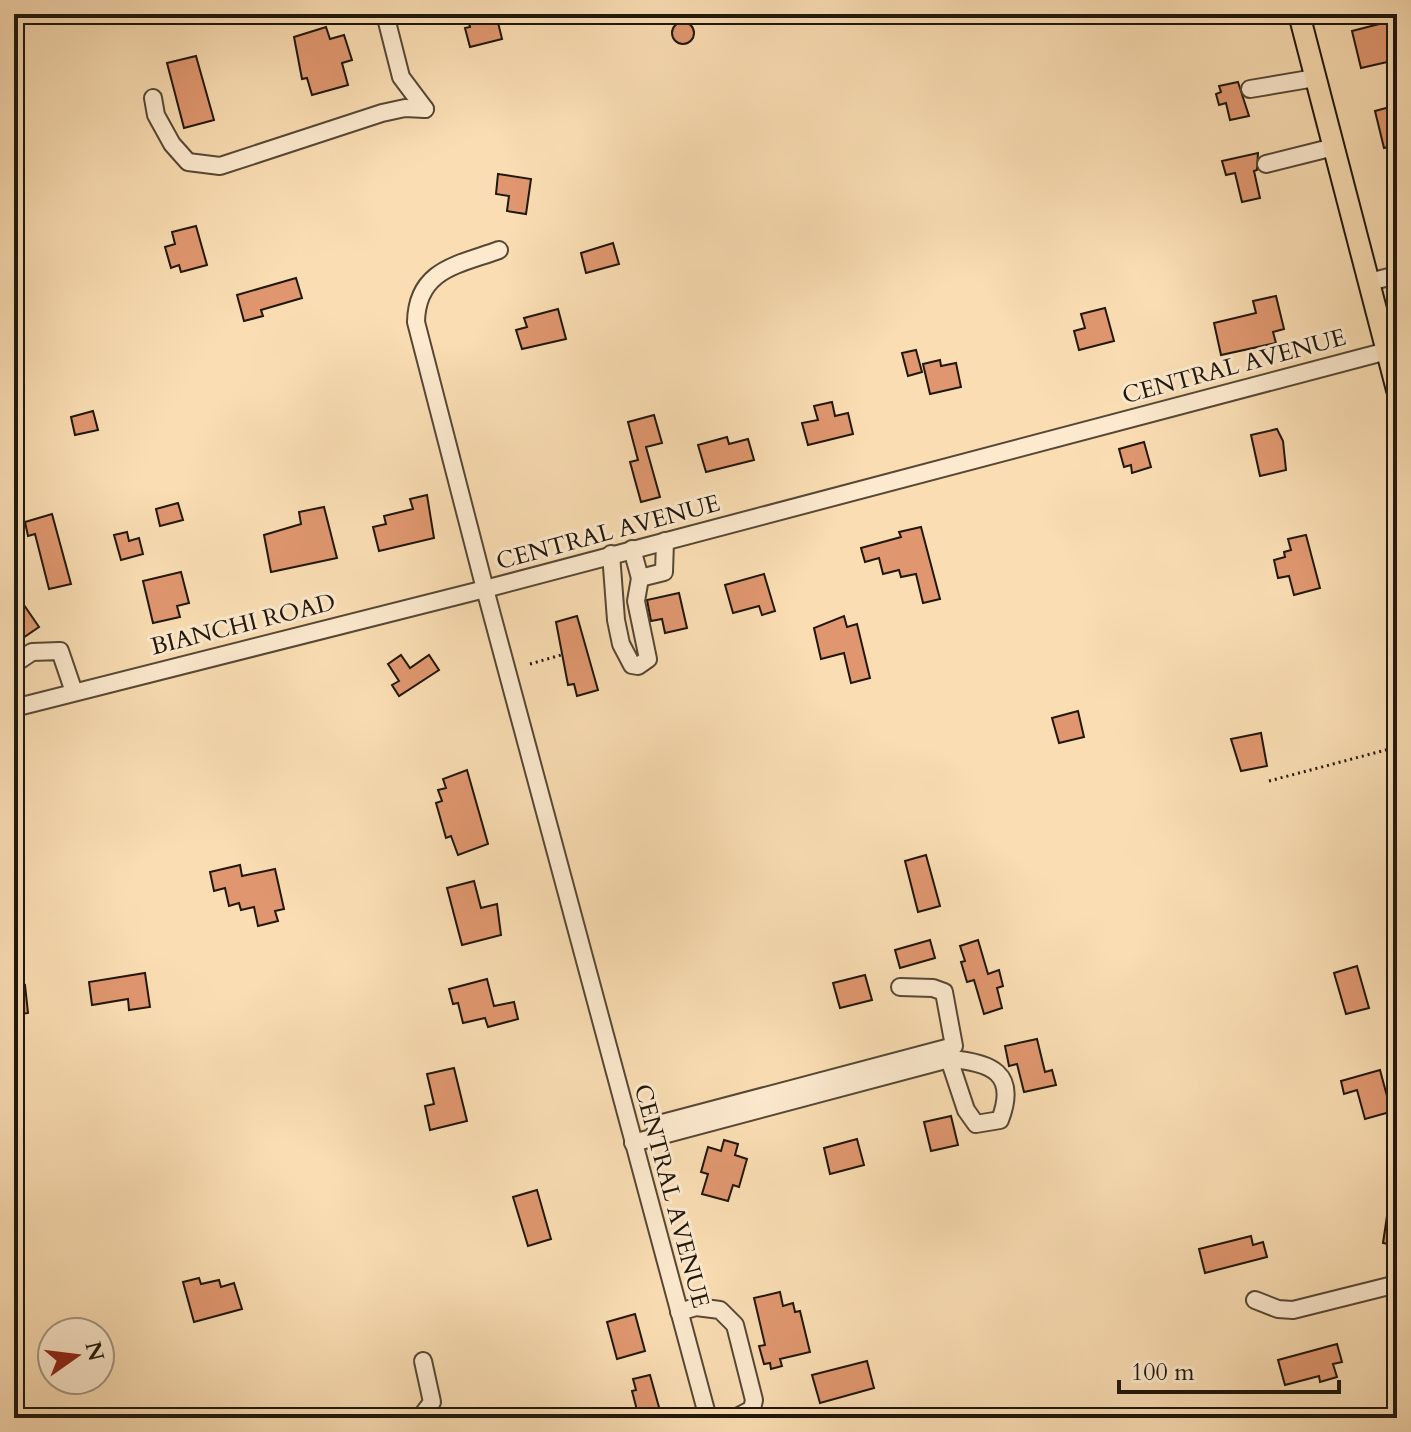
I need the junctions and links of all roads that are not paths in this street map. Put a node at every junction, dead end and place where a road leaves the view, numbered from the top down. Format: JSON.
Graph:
{"nodes":[{"id":1,"x":385,"y":14,"type":"edge"},
{"id":2,"x":1299,"y":14,"type":"edge"},
{"id":3,"x":1315,"y":78,"type":"junction"},
{"id":4,"x":1250,"y":89,"type":"dead end"},
{"id":5,"x":153,"y":98,"type":"dead end"},
{"id":6,"x":1334,"y":147,"type":"junction"},
{"id":7,"x":1266,"y":164,"type":"dead end"},
{"id":8,"x":499,"y":250,"type":"dead end"},
{"id":9,"x":1397,"y":275,"type":"edge"},
{"id":10,"x":1369,"y":282,"type":"junction"},
{"id":11,"x":1387,"y":351,"type":"junction"},
{"id":12,"x":1397,"y":390,"type":"edge"},
{"id":13,"x":665,"y":541,"type":"junction"},
{"id":14,"x":632,"y":549,"type":"junction"},
{"id":15,"x":611,"y":554,"type":"junction"},
{"id":16,"x":640,"y":578,"type":"junction"},
{"id":17,"x":485,"y":589,"type":"junction"},
{"id":18,"x":14,"y":664,"type":"edge"},
{"id":19,"x":14,"y":689,"type":"edge"},
{"id":20,"x":74,"y":692,"type":"junction"},
{"id":21,"x":16,"y":707,"type":"edge"},
{"id":22,"x":900,"y":987,"type":"dead end"},
{"id":23,"x":949,"y":1059,"type":"dead end"},
{"id":24,"x":631,"y":1137,"type":"junction"},
{"id":25,"x":1397,"y":1284,"type":"edge"},
{"id":26,"x":1255,"y":1300,"type":"dead end"},
{"id":27,"x":679,"y":1312,"type":"junction"},
{"id":28,"x":423,"y":1361,"type":"dead end"},
{"id":29,"x":420,"y":1418,"type":"edge"},
{"id":30,"x":708,"y":1418,"type":"edge"},
{"id":31,"x":735,"y":1418,"type":"edge"}],
"edges":[{"from":1,"to":5,"type":"street"},
{"from":2,"to":3,"type":"main road"},
{"from":3,"to":4,"type":"street"},
{"from":3,"to":6,"type":"main road"},
{"from":6,"to":7,"type":"street"},
{"from":6,"to":10,"type":"main road"},
{"from":8,"to":17,"type":"street"},
{"from":9,"to":10,"type":"street"},
{"from":10,"to":11,"type":"main road"},
{"from":11,"to":12,"type":"main road"},
{"from":11,"to":13,"type":"street","name":"CENTRAL AVENUE"},
{"from":13,"to":14,"type":"street","name":"CENTRAL AVENUE"},
{"from":13,"to":16,"type":"street"},
{"from":14,"to":15,"type":"street","name":"CENTRAL AVENUE"},
{"from":14,"to":16,"type":"street"},
{"from":15,"to":16,"type":"street"},
{"from":15,"to":17,"type":"street","name":"CENTRAL AVENUE"},
{"from":17,"to":20,"type":"street","name":"BIANCHI ROAD"},
{"from":17,"to":24,"type":"street","name":"CENTRAL AVENUE"},
{"from":18,"to":20,"type":"street"},
{"from":19,"to":21,"type":"street"},
{"from":20,"to":21,"type":"street","name":"BIANCHI ROAD"},
{"from":22,"to":24,"type":"street"},
{"from":23,"to":24,"type":"street"},
{"from":24,"to":27,"type":"street","name":"CENTRAL AVENUE"},
{"from":25,"to":26,"type":"street"},
{"from":27,"to":30,"type":"street","name":"CENTRAL AVENUE"},
{"from":27,"to":31,"type":"street"},
{"from":28,"to":29,"type":"street"}]}
